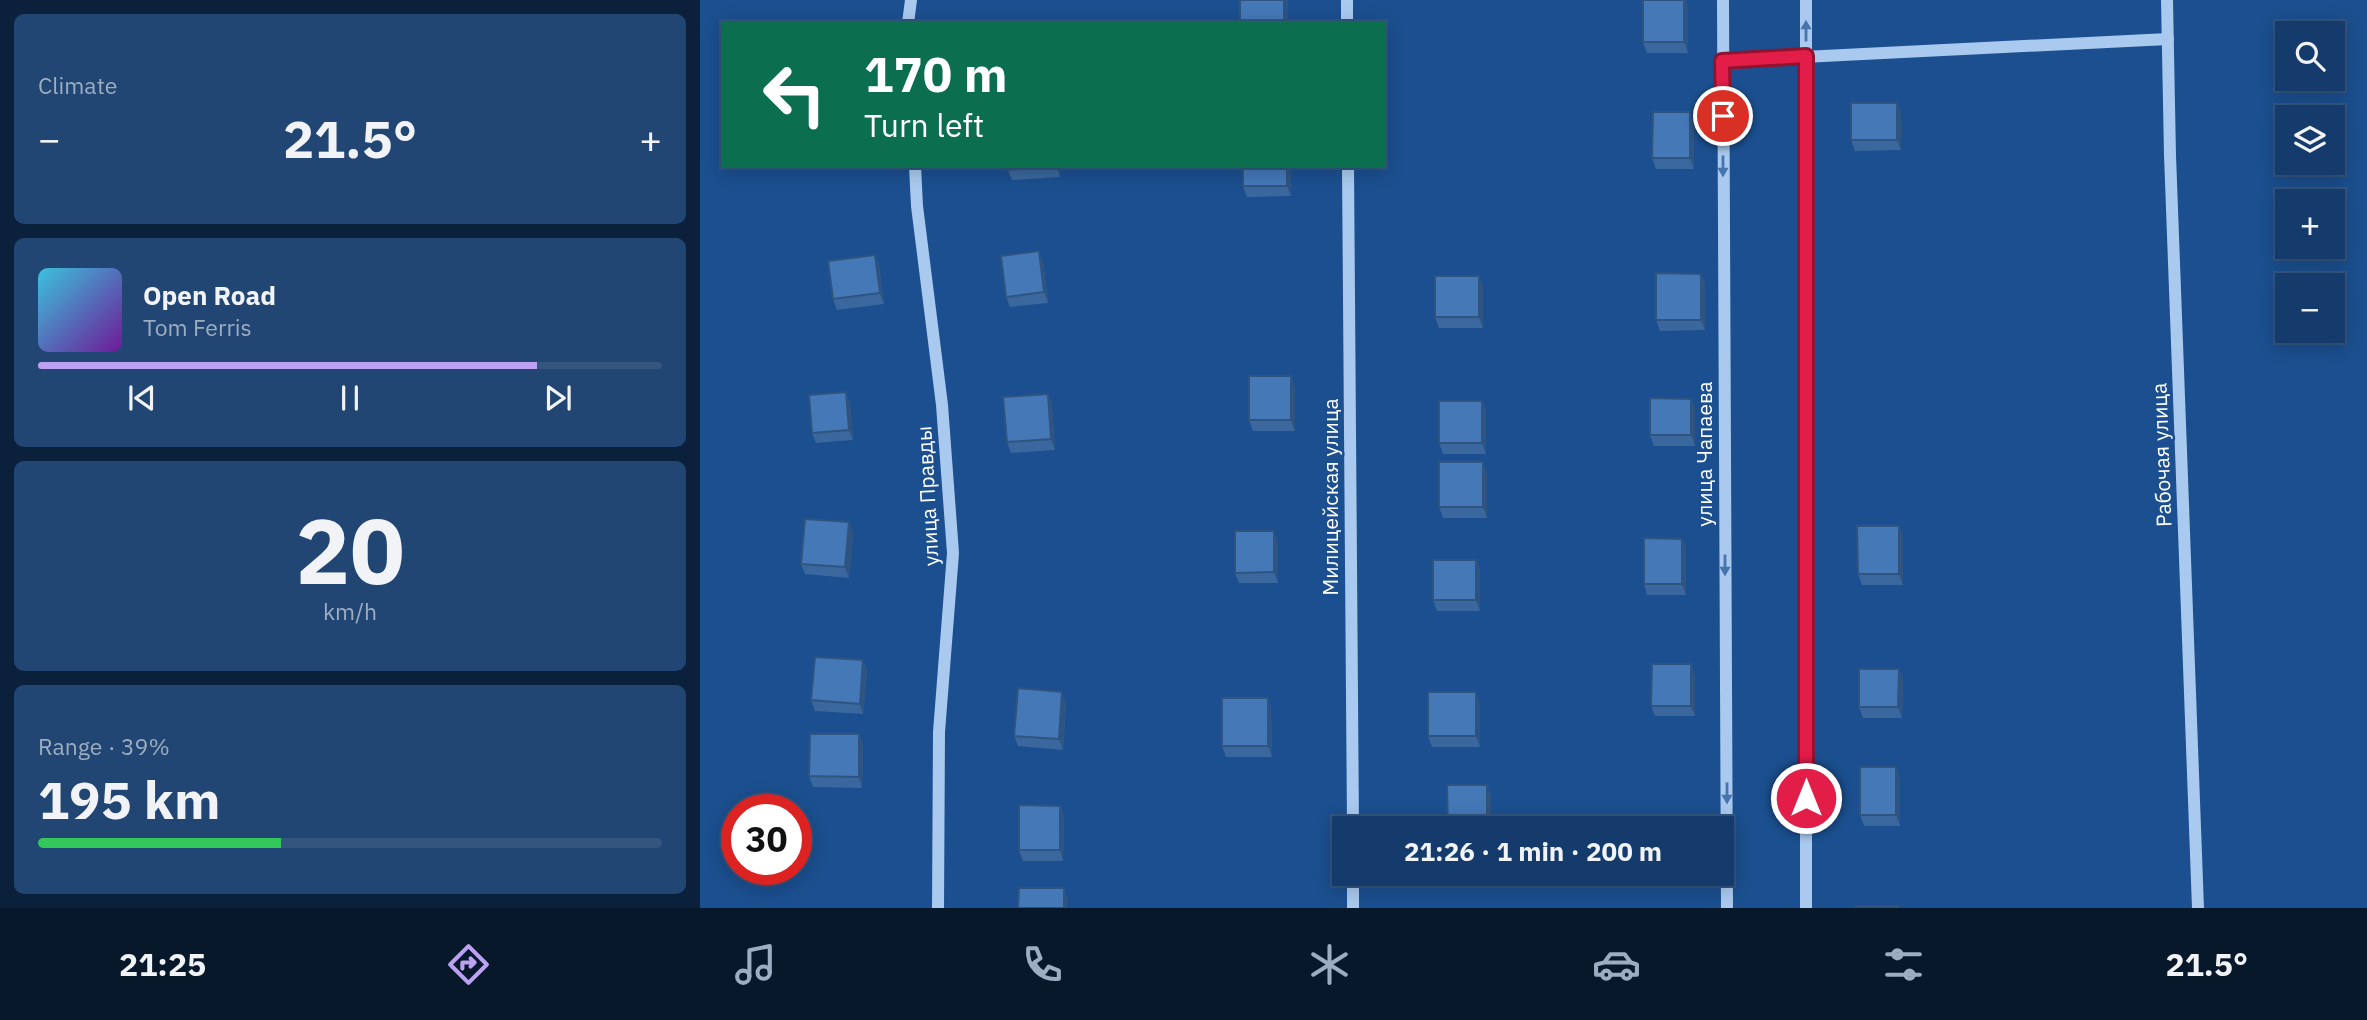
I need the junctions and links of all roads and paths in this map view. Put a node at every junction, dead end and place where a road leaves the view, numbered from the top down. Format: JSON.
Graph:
{"nodes":[{"id":1,"x":911,"y":0,"type":"edge"},
{"id":2,"x":1347,"y":0,"type":"edge"},
{"id":3,"x":1723,"y":0,"type":"edge"},
{"id":4,"x":1806,"y":0,"type":"edge"},
{"id":5,"x":2167,"y":0,"type":"edge"},
{"id":6,"x":908,"y":21,"type":"edge"},
{"id":7,"x":1348,"y":21,"type":"edge"},
{"id":8,"x":2168,"y":40,"type":"junction"},
{"id":9,"x":1806,"y":56,"type":"junction"},
{"id":10,"x":1722,"y":61,"type":"junction"},
{"id":11,"x":915,"y":168,"type":"edge"},
{"id":12,"x":1348,"y":168,"type":"edge"},
{"id":13,"x":1353,"y":816,"type":"edge"},
{"id":14,"x":1353,"y":886,"type":"edge"},
{"id":15,"x":937,"y":908,"type":"edge"},
{"id":16,"x":1353,"y":908,"type":"edge"},
{"id":17,"x":1727,"y":908,"type":"edge"},
{"id":18,"x":1806,"y":908,"type":"edge"},
{"id":19,"x":2198,"y":908,"type":"edge"}],
"edges":[{"from":1,"to":6,"type":"street"},
{"from":2,"to":7,"type":"street"},
{"from":3,"to":10,"type":"street","name":"улица Чапаева"},
{"from":9,"to":4,"type":"street","one_way":true},
{"from":5,"to":8,"type":"street","name":"Рабочая улица"},
{"from":8,"to":9,"type":"street"},
{"from":8,"to":19,"type":"street","name":"Рабочая улица"},
{"from":9,"to":10,"type":"street"},
{"from":9,"to":18,"type":"street"},
{"from":10,"to":17,"type":"street","name":"улица Чапаева","one_way":true},
{"from":11,"to":15,"type":"street","name":"улица Правды"},
{"from":12,"to":13,"type":"street","name":"Милицейская улица"},
{"from":14,"to":16,"type":"street"}]}
